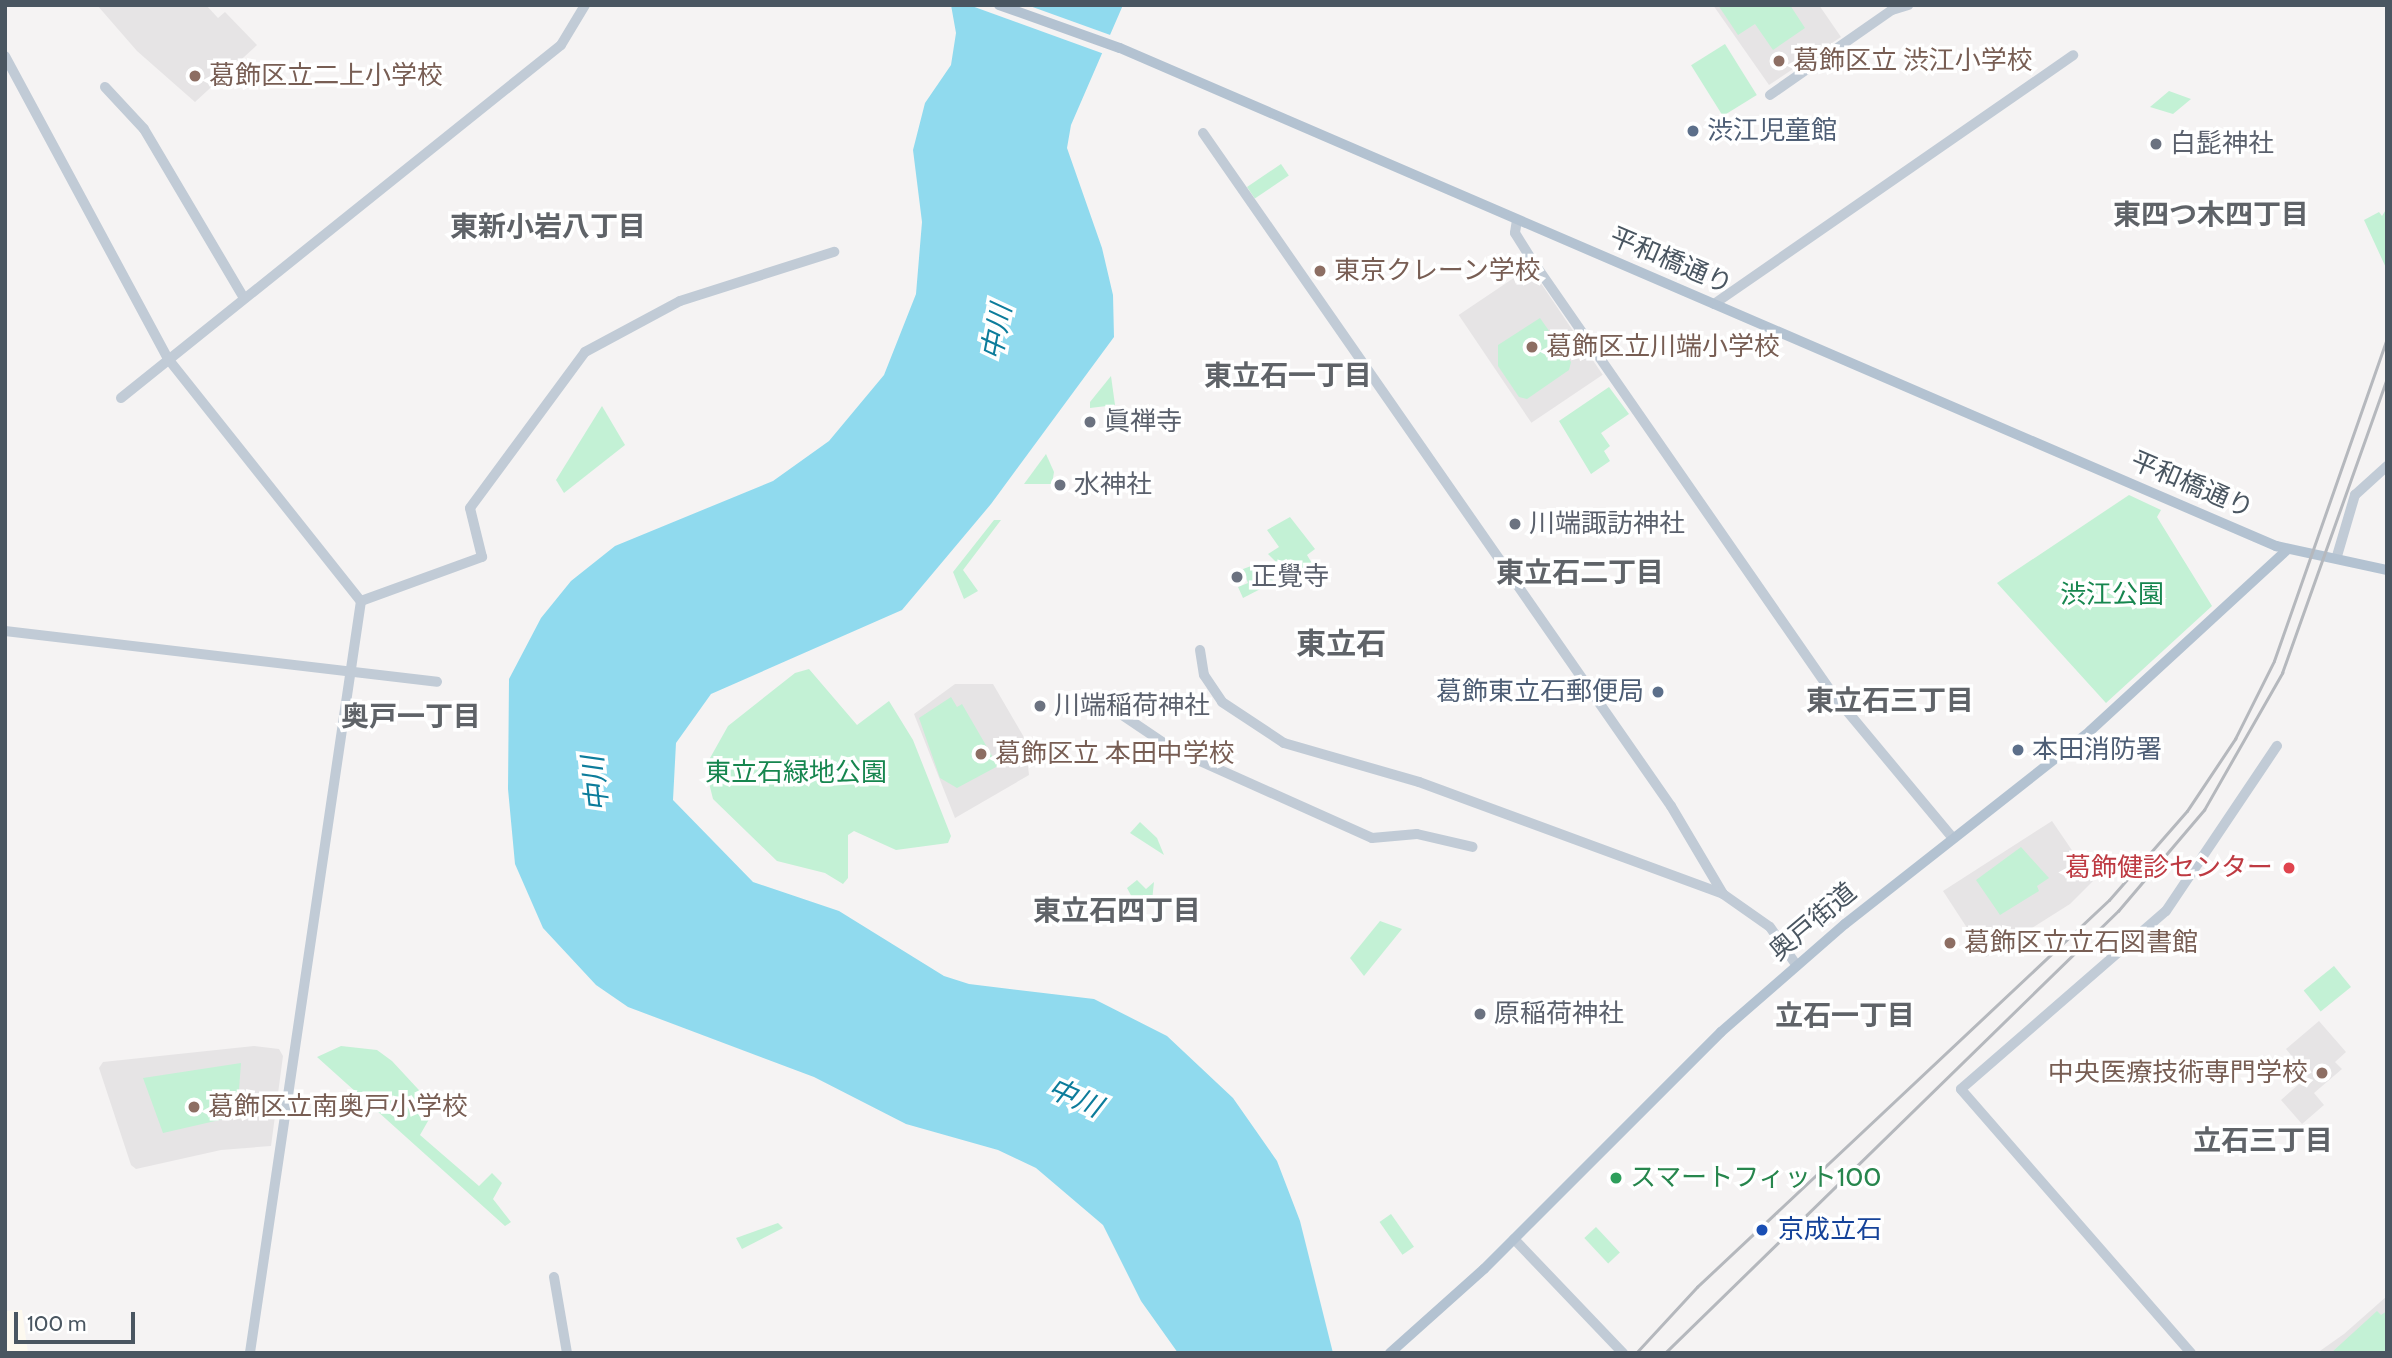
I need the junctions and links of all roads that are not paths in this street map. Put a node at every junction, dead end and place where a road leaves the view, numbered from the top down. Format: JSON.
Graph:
{"nodes":[{"id":1,"x":585,"y":5,"type":"edge"},
{"id":2,"x":999,"y":5,"type":"edge"},
{"id":3,"x":1908,"y":5,"type":"edge"},
{"id":4,"x":2073,"y":55,"type":"dead end"},
{"id":5,"x":5,"y":56,"type":"edge"},
{"id":6,"x":105,"y":87,"type":"dead end"},
{"id":7,"x":1770,"y":95,"type":"dead end"},
{"id":8,"x":1203,"y":133,"type":"dead end"},
{"id":9,"x":1517,"y":220,"type":"junction"},
{"id":10,"x":834,"y":252,"type":"dead end"},
{"id":11,"x":244,"y":298,"type":"junction"},
{"id":12,"x":1714,"y":304,"type":"junction"},
{"id":13,"x":169,"y":360,"type":"junction"},
{"id":14,"x":121,"y":398,"type":"dead end"},
{"id":15,"x":2387,"y":466,"type":"edge"},
{"id":16,"x":2287,"y":550,"type":"junction"},
{"id":17,"x":2337,"y":556,"type":"junction"},
{"id":18,"x":2325,"y":557,"type":"junction"},
{"id":19,"x":2368,"y":566,"type":"junction"},
{"id":20,"x":2387,"y":570,"type":"edge"},
{"id":21,"x":361,"y":601,"type":"junction"},
{"id":22,"x":5,"y":631,"type":"edge"},
{"id":23,"x":1200,"y":650,"type":"dead end"},
{"id":24,"x":349,"y":673,"type":"junction"},
{"id":25,"x":437,"y":682,"type":"dead end"},
{"id":26,"x":1107,"y":704,"type":"dead end"},
{"id":27,"x":2277,"y":746,"type":"dead end"},
{"id":28,"x":1953,"y":838,"type":"junction"},
{"id":29,"x":1473,"y":847,"type":"dead end"},
{"id":30,"x":1724,"y":894,"type":"junction"},
{"id":31,"x":1797,"y":966,"type":"junction"},
{"id":32,"x":1514,"y":1239,"type":"junction"},
{"id":33,"x":554,"y":1277,"type":"dead end"},
{"id":34,"x":250,"y":1353,"type":"edge"},
{"id":35,"x":567,"y":1353,"type":"edge"},
{"id":36,"x":1390,"y":1353,"type":"edge"},
{"id":37,"x":1623,"y":1353,"type":"edge"},
{"id":38,"x":2191,"y":1353,"type":"edge"}],
"edges":[{"from":1,"to":11,"type":"street"},
{"from":2,"to":9,"type":"main road","name":"平和橋通り"},
{"from":3,"to":7,"type":"street"},
{"from":4,"to":12,"type":"street"},
{"from":5,"to":13,"type":"street"},
{"from":6,"to":11,"type":"street"},
{"from":8,"to":30,"type":"street"},
{"from":9,"to":12,"type":"main road","name":"平和橋通り"},
{"from":9,"to":28,"type":"street"},
{"from":10,"to":21,"type":"street"},
{"from":11,"to":13,"type":"street"},
{"from":12,"to":16,"type":"main road","name":"平和橋通り"},
{"from":13,"to":14,"type":"street"},
{"from":13,"to":21,"type":"street"},
{"from":15,"to":17,"type":"street"},
{"from":16,"to":18,"type":"main road","name":"平和橋通り"},
{"from":16,"to":28,"type":"main road","name":"奥戸街道"},
{"from":17,"to":18,"type":"main road","name":"平和橋通り"},
{"from":17,"to":19,"type":"main road","name":"平和橋通り"},
{"from":18,"to":19,"type":"main road","name":"平和橋通り"},
{"from":19,"to":20,"type":"main road","name":"平和橋通り"},
{"from":21,"to":24,"type":"street"},
{"from":22,"to":24,"type":"street"},
{"from":23,"to":30,"type":"street"},
{"from":24,"to":25,"type":"street"},
{"from":24,"to":34,"type":"street"},
{"from":26,"to":29,"type":"street"},
{"from":27,"to":38,"type":"street"},
{"from":28,"to":31,"type":"main road","name":"奥戸街道"},
{"from":30,"to":31,"type":"street"},
{"from":31,"to":32,"type":"main road","name":"奥戸街道"},
{"from":32,"to":36,"type":"main road","name":"奥戸街道"},
{"from":32,"to":37,"type":"street"},
{"from":33,"to":35,"type":"street"}]}
